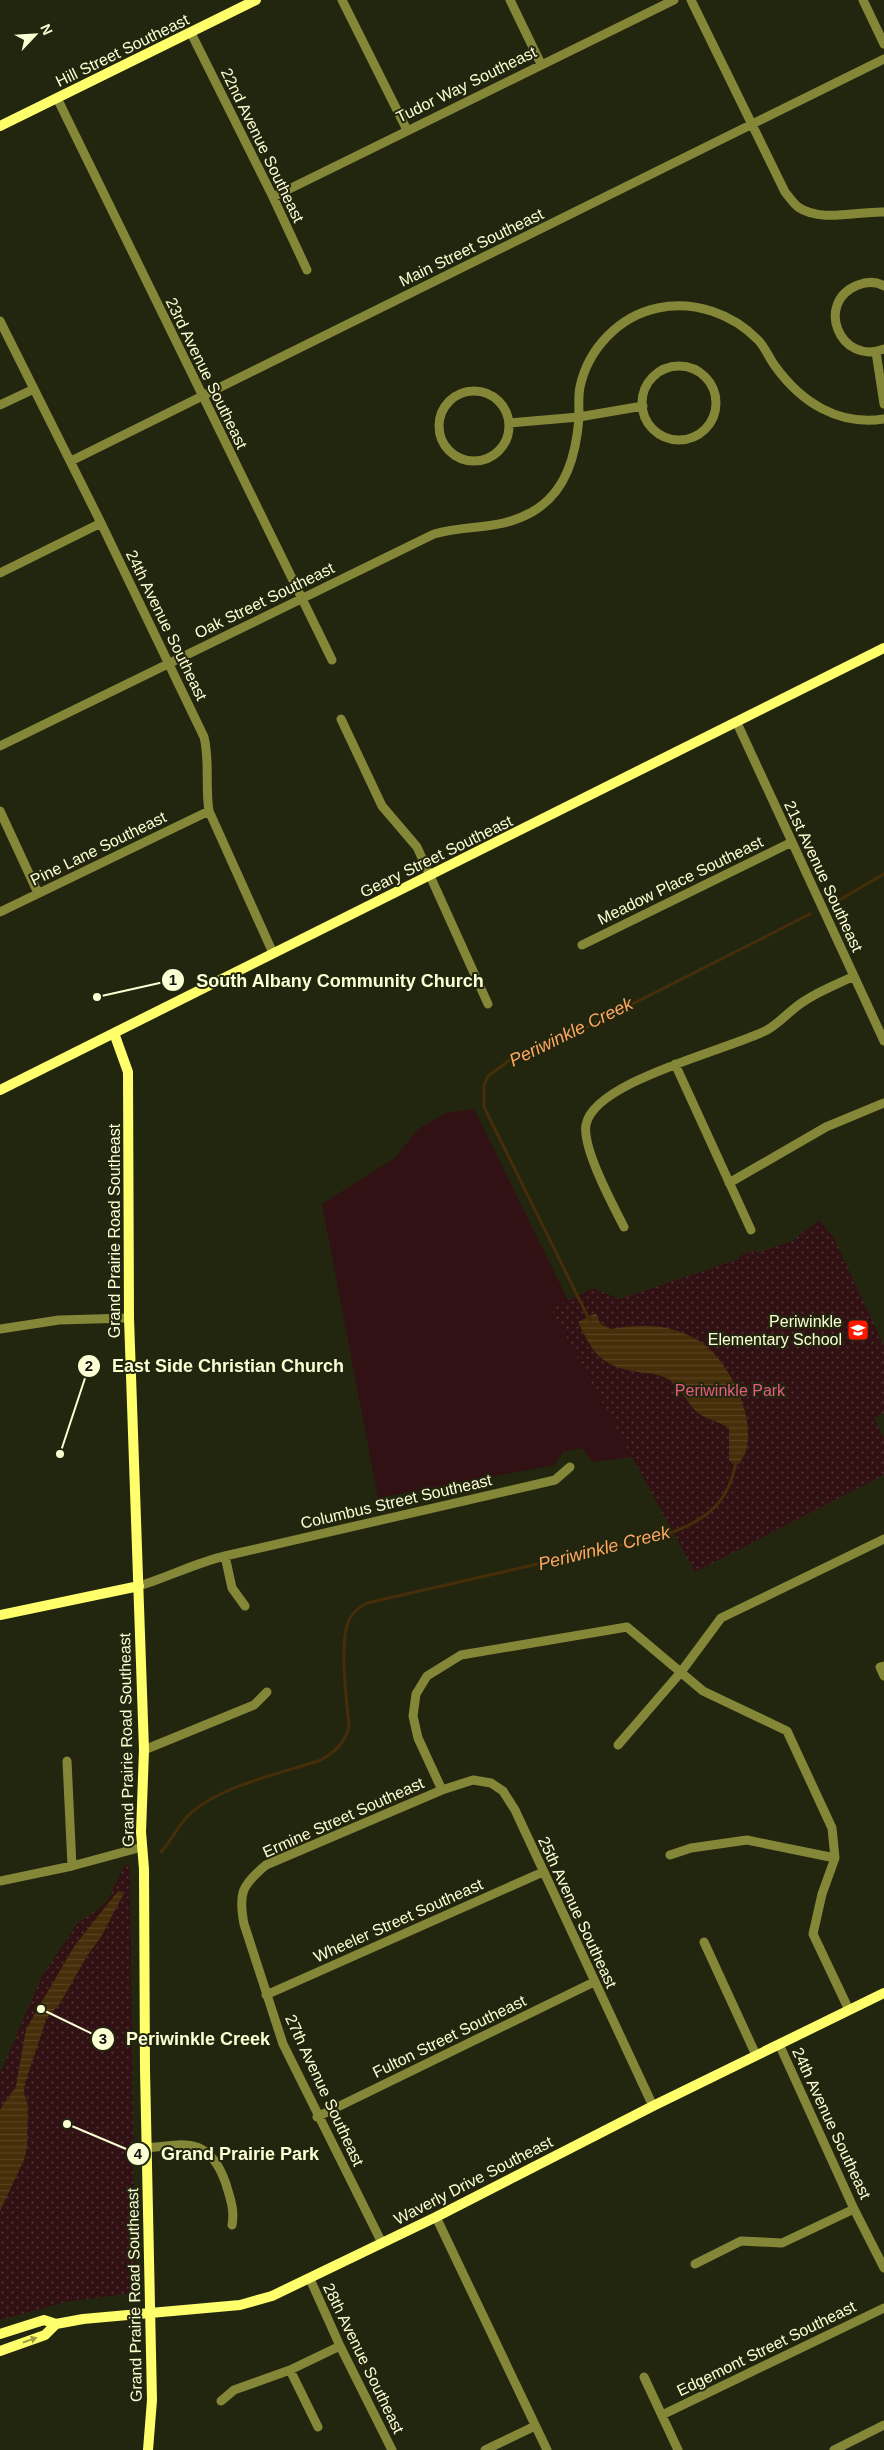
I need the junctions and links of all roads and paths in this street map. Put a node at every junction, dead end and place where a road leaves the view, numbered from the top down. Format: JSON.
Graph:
{"nodes":[{"id":1,"x":256,"y":0,"type":"edge"},
{"id":2,"x":342,"y":0,"type":"edge"},
{"id":3,"x":510,"y":0,"type":"edge"},
{"id":4,"x":674,"y":0,"type":"edge"},
{"id":5,"x":691,"y":0,"type":"edge"},
{"id":6,"x":863,"y":0,"type":"edge"},
{"id":7,"x":191,"y":33,"type":"junction"},
{"id":8,"x":884,"y":44,"type":"edge"},
{"id":9,"x":884,"y":59,"type":"edge"},
{"id":10,"x":541,"y":64,"type":"junction"},
{"id":11,"x":57,"y":98,"type":"junction"},
{"id":12,"x":0,"y":126,"type":"edge"},
{"id":13,"x":752,"y":126,"type":"junction"},
{"id":14,"x":407,"y":130,"type":"junction"},
{"id":15,"x":273,"y":197,"type":"junction"},
{"id":16,"x":884,"y":212,"type":"edge"},
{"id":17,"x":307,"y":270,"type":"dead end"},
{"id":18,"x":884,"y":286,"type":"edge"},
{"id":19,"x":0,"y":321,"type":"edge"},
{"id":20,"x":880,"y":350,"type":"edge"},
{"id":21,"x":34,"y":389,"type":"junction"},
{"id":22,"x":202,"y":396,"type":"junction"},
{"id":23,"x":884,"y":404,"type":"edge"},
{"id":24,"x":0,"y":406,"type":"edge"},
{"id":25,"x":643,"y":406,"type":"junction"},
{"id":26,"x":579,"y":417,"type":"junction"},
{"id":27,"x":884,"y":419,"type":"edge"},
{"id":28,"x":509,"y":423,"type":"junction"},
{"id":29,"x":70,"y":461,"type":"junction"},
{"id":30,"x":101,"y":523,"type":"junction"},
{"id":31,"x":0,"y":573,"type":"edge"},
{"id":32,"x":302,"y":599,"type":"junction"},
{"id":33,"x":884,"y":648,"type":"edge"},
{"id":34,"x":332,"y":660,"type":"dead end"},
{"id":35,"x":169,"y":664,"type":"junction"},
{"id":36,"x":340,"y":719,"type":"dead end"},
{"id":37,"x":737,"y":723,"type":"junction"},
{"id":38,"x":0,"y":746,"type":"edge"},
{"id":39,"x":209,"y":811,"type":"junction"},
{"id":40,"x":0,"y":812,"type":"edge"},
{"id":41,"x":792,"y":842,"type":"junction"},
{"id":42,"x":430,"y":875,"type":"junction"},
{"id":43,"x":38,"y":893,"type":"junction"},
{"id":44,"x":0,"y":912,"type":"edge"},
{"id":45,"x":582,"y":945,"type":"dead end"},
{"id":46,"x":274,"y":953,"type":"junction"},
{"id":47,"x":854,"y":976,"type":"junction"},
{"id":48,"x":488,"y":1004,"type":"dead end"},
{"id":49,"x":114,"y":1033,"type":"junction"},
{"id":50,"x":884,"y":1041,"type":"edge"},
{"id":51,"x":675,"y":1064,"type":"junction"},
{"id":52,"x":0,"y":1090,"type":"edge"},
{"id":53,"x":884,"y":1103,"type":"edge"},
{"id":54,"x":730,"y":1183,"type":"junction"},
{"id":55,"x":624,"y":1227,"type":"dead end"},
{"id":56,"x":751,"y":1230,"type":"dead end"},
{"id":57,"x":129,"y":1318,"type":"junction"},
{"id":58,"x":0,"y":1330,"type":"edge"},
{"id":59,"x":570,"y":1467,"type":"dead end"},
{"id":60,"x":884,"y":1539,"type":"edge"},
{"id":61,"x":225,"y":1556,"type":"junction"},
{"id":62,"x":139,"y":1586,"type":"junction"},
{"id":63,"x":245,"y":1606,"type":"dead end"},
{"id":64,"x":0,"y":1615,"type":"edge"},
{"id":65,"x":884,"y":1666,"type":"edge"},
{"id":66,"x":681,"y":1672,"type":"junction"},
{"id":67,"x":884,"y":1676,"type":"edge"},
{"id":68,"x":267,"y":1692,"type":"dead end"},
{"id":69,"x":618,"y":1745,"type":"dead end"},
{"id":70,"x":144,"y":1750,"type":"junction"},
{"id":71,"x":67,"y":1761,"type":"dead end"},
{"id":72,"x":442,"y":1790,"type":"junction"},
{"id":73,"x":142,"y":1847,"type":"junction"},
{"id":74,"x":670,"y":1855,"type":"dead end"},
{"id":75,"x":834,"y":1858,"type":"junction"},
{"id":76,"x":72,"y":1866,"type":"junction"},
{"id":77,"x":543,"y":1872,"type":"junction"},
{"id":78,"x":0,"y":1881,"type":"edge"},
{"id":79,"x":243,"y":1887,"type":"joint"},
{"id":80,"x":704,"y":1942,"type":"dead end"},
{"id":81,"x":594,"y":1982,"type":"junction"},
{"id":82,"x":884,"y":1993,"type":"edge"},
{"id":83,"x":266,"y":1995,"type":"junction"},
{"id":84,"x":849,"y":2010,"type":"junction"},
{"id":85,"x":779,"y":2044,"type":"junction"},
{"id":86,"x":756,"y":2056,"type":"junction"},
{"id":87,"x":653,"y":2106,"type":"junction"},
{"id":88,"x":318,"y":2117,"type":"junction"},
{"id":89,"x":147,"y":2148,"type":"junction"},
{"id":90,"x":854,"y":2209,"type":"junction"},
{"id":91,"x":436,"y":2216,"type":"junction"},
{"id":92,"x":232,"y":2225,"type":"dead end"},
{"id":93,"x":382,"y":2243,"type":"junction"},
{"id":94,"x":695,"y":2264,"type":"dead end"},
{"id":95,"x":884,"y":2268,"type":"edge"},
{"id":96,"x":310,"y":2279,"type":"junction"},
{"id":97,"x":884,"y":2308,"type":"edge"},
{"id":98,"x":150,"y":2312,"type":"junction"},
{"id":99,"x":56,"y":2324,"type":"junction"},
{"id":100,"x":0,"y":2334,"type":"edge"},
{"id":101,"x":340,"y":2346,"type":"junction"},
{"id":102,"x":0,"y":2351,"type":"edge"},
{"id":103,"x":290,"y":2370,"type":"junction"},
{"id":104,"x":644,"y":2377,"type":"dead end"},
{"id":105,"x":221,"y":2401,"type":"dead end"},
{"id":106,"x":662,"y":2415,"type":"junction"},
{"id":107,"x":884,"y":2425,"type":"edge"},
{"id":108,"x":536,"y":2426,"type":"junction"},
{"id":109,"x":318,"y":2427,"type":"dead end"},
{"id":110,"x":148,"y":2450,"type":"edge"},
{"id":111,"x":392,"y":2450,"type":"edge"},
{"id":112,"x":485,"y":2450,"type":"edge"},
{"id":113,"x":547,"y":2450,"type":"edge"},
{"id":114,"x":678,"y":2450,"type":"edge"},
{"id":115,"x":834,"y":2450,"type":"edge"}],
"edges":[{"from":1,"to":7,"type":"main road","name":"Hill Street Southeast"},
{"from":2,"to":14,"type":"street"},
{"from":3,"to":10,"type":"street"},
{"from":4,"to":10,"type":"street","name":"Tudor Way Southeast"},
{"from":5,"to":13,"type":"street"},
{"from":6,"to":8,"type":"street"},
{"from":7,"to":11,"type":"main road","name":"Hill Street Southeast"},
{"from":7,"to":15,"type":"street","name":"22nd Avenue Southeast"},
{"from":9,"to":13,"type":"street","name":"Main Street Southeast"},
{"from":10,"to":14,"type":"street","name":"Tudor Way Southeast"},
{"from":11,"to":12,"type":"main road","name":"Hill Street Southeast"},
{"from":11,"to":22,"type":"street","name":"23rd Avenue Southeast"},
{"from":13,"to":16,"type":"street"},
{"from":13,"to":22,"type":"street","name":"Main Street Southeast"},
{"from":14,"to":15,"type":"street","name":"Tudor Way Southeast"},
{"from":15,"to":17,"type":"street","name":"22nd Avenue Southeast"},
{"from":18,"to":20,"type":"street"},
{"from":19,"to":21,"type":"street","name":"24th Avenue Southeast"},
{"from":20,"to":23,"type":"street"},
{"from":21,"to":24,"type":"street"},
{"from":21,"to":29,"type":"street","name":"24th Avenue Southeast"},
{"from":22,"to":29,"type":"street","name":"Main Street Southeast"},
{"from":22,"to":32,"type":"street","name":"23rd Avenue Southeast"},
{"from":25,"to":25,"type":"street"},
{"from":25,"to":26,"type":"street"},
{"from":26,"to":27,"type":"street","name":"Oak Street Southeast"},
{"from":26,"to":28,"type":"street"},
{"from":26,"to":32,"type":"street","name":"Oak Street Southeast"},
{"from":28,"to":28,"type":"street"},
{"from":29,"to":30,"type":"street","name":"24th Avenue Southeast"},
{"from":30,"to":31,"type":"street"},
{"from":30,"to":35,"type":"street","name":"24th Avenue Southeast"},
{"from":32,"to":34,"type":"street","name":"23rd Avenue Southeast"},
{"from":32,"to":35,"type":"street","name":"Oak Street Southeast"},
{"from":33,"to":37,"type":"main road","name":"Geary Street Southeast"},
{"from":35,"to":38,"type":"street","name":"Oak Street Southeast"},
{"from":35,"to":39,"type":"street","name":"24th Avenue Southeast"},
{"from":36,"to":42,"type":"street"},
{"from":37,"to":41,"type":"street","name":"21st Avenue Southeast"},
{"from":37,"to":42,"type":"main road","name":"Geary Street Southeast"},
{"from":39,"to":43,"type":"street","name":"Pine Lane Southeast"},
{"from":39,"to":46,"type":"street","name":"24th Avenue Southeast"},
{"from":40,"to":43,"type":"street"},
{"from":41,"to":45,"type":"street","name":"Meadow Place Southeast"},
{"from":41,"to":47,"type":"street","name":"21st Avenue Southeast"},
{"from":42,"to":46,"type":"main road","name":"Geary Street Southeast"},
{"from":42,"to":48,"type":"street"},
{"from":43,"to":44,"type":"street","name":"Pine Lane Southeast"},
{"from":46,"to":49,"type":"main road","name":"Geary Street Southeast"},
{"from":47,"to":50,"type":"street","name":"21st Avenue Southeast"},
{"from":47,"to":51,"type":"street"},
{"from":49,"to":52,"type":"main road","name":"Geary Street Southeast"},
{"from":49,"to":57,"type":"main road","name":"Grand Prairie Road Southeast"},
{"from":51,"to":54,"type":"street"},
{"from":51,"to":55,"type":"street"},
{"from":53,"to":54,"type":"street"},
{"from":54,"to":56,"type":"street"},
{"from":57,"to":58,"type":"street"},
{"from":57,"to":62,"type":"main road","name":"Grand Prairie Road Southeast"},
{"from":59,"to":61,"type":"street","name":"Columbus Street Southeast"},
{"from":60,"to":66,"type":"street"},
{"from":61,"to":62,"type":"street","name":"Columbus Street Southeast"},
{"from":61,"to":63,"type":"street"},
{"from":62,"to":64,"type":"main road","name":"Columbus Street Southeast"},
{"from":62,"to":70,"type":"main road","name":"Grand Prairie Road Southeast"},
{"from":65,"to":67,"type":"street"},
{"from":66,"to":69,"type":"street"},
{"from":66,"to":72,"type":"street","name":"Ermine Street Southeast"},
{"from":66,"to":75,"type":"street"},
{"from":68,"to":70,"type":"street"},
{"from":70,"to":73,"type":"main road","name":"Grand Prairie Road Southeast"},
{"from":71,"to":76,"type":"street"},
{"from":72,"to":77,"type":"street","name":"25th Avenue Southeast"},
{"from":72,"to":79,"type":"street","name":"Ermine Street Southeast"},
{"from":73,"to":76,"type":"street"},
{"from":73,"to":89,"type":"main road","name":"Grand Prairie Road Southeast"},
{"from":74,"to":75,"type":"street"},
{"from":75,"to":84,"type":"street"},
{"from":76,"to":78,"type":"street"},
{"from":77,"to":81,"type":"street","name":"25th Avenue Southeast"},
{"from":77,"to":83,"type":"street","name":"Wheeler Street Southeast"},
{"from":79,"to":83,"type":"street","name":"27th Avenue Southeast"},
{"from":80,"to":86,"type":"street"},
{"from":81,"to":87,"type":"street","name":"25th Avenue Southeast"},
{"from":81,"to":88,"type":"street","name":"Fulton Street Southeast"},
{"from":82,"to":84,"type":"main road","name":"Waverly Drive Southeast"},
{"from":83,"to":88,"type":"street","name":"27th Avenue Southeast"},
{"from":84,"to":85,"type":"main road","name":"Waverly Drive Southeast"},
{"from":85,"to":86,"type":"main road","name":"Waverly Drive Southeast"},
{"from":85,"to":90,"type":"street","name":"24th Avenue Southeast"},
{"from":86,"to":87,"type":"main road","name":"Waverly Drive Southeast"},
{"from":87,"to":91,"type":"main road","name":"Waverly Drive Southeast"},
{"from":88,"to":93,"type":"street","name":"27th Avenue Southeast"},
{"from":89,"to":92,"type":"street"},
{"from":89,"to":98,"type":"main road","name":"Grand Prairie Road Southeast"},
{"from":90,"to":94,"type":"street"},
{"from":90,"to":95,"type":"street","name":"24th Avenue Southeast"},
{"from":91,"to":93,"type":"main road","name":"Waverly Drive Southeast"},
{"from":91,"to":108,"type":"street"},
{"from":93,"to":96,"type":"main road","name":"Waverly Drive Southeast"},
{"from":96,"to":98,"type":"main road","name":"Waverly Drive Southeast"},
{"from":96,"to":101,"type":"street","name":"28th Avenue Southeast"},
{"from":97,"to":106,"type":"street","name":"Edgemont Street Southeast"},
{"from":98,"to":99,"type":"main road","name":"Waverly Drive Southeast"},
{"from":98,"to":110,"type":"main road","name":"Grand Prairie Road Southeast"},
{"from":99,"to":100,"type":"main road","name":"Waverly Drive Southeast"},
{"from":102,"to":99,"type":"main road","name":"Waverly Drive Southeast","one_way":true},
{"from":101,"to":103,"type":"street"},
{"from":101,"to":111,"type":"street","name":"28th Avenue Southeast"},
{"from":103,"to":105,"type":"street"},
{"from":103,"to":109,"type":"street"},
{"from":104,"to":106,"type":"street"},
{"from":106,"to":114,"type":"street"},
{"from":107,"to":115,"type":"street"},
{"from":108,"to":112,"type":"street"},
{"from":108,"to":113,"type":"street"}]}
